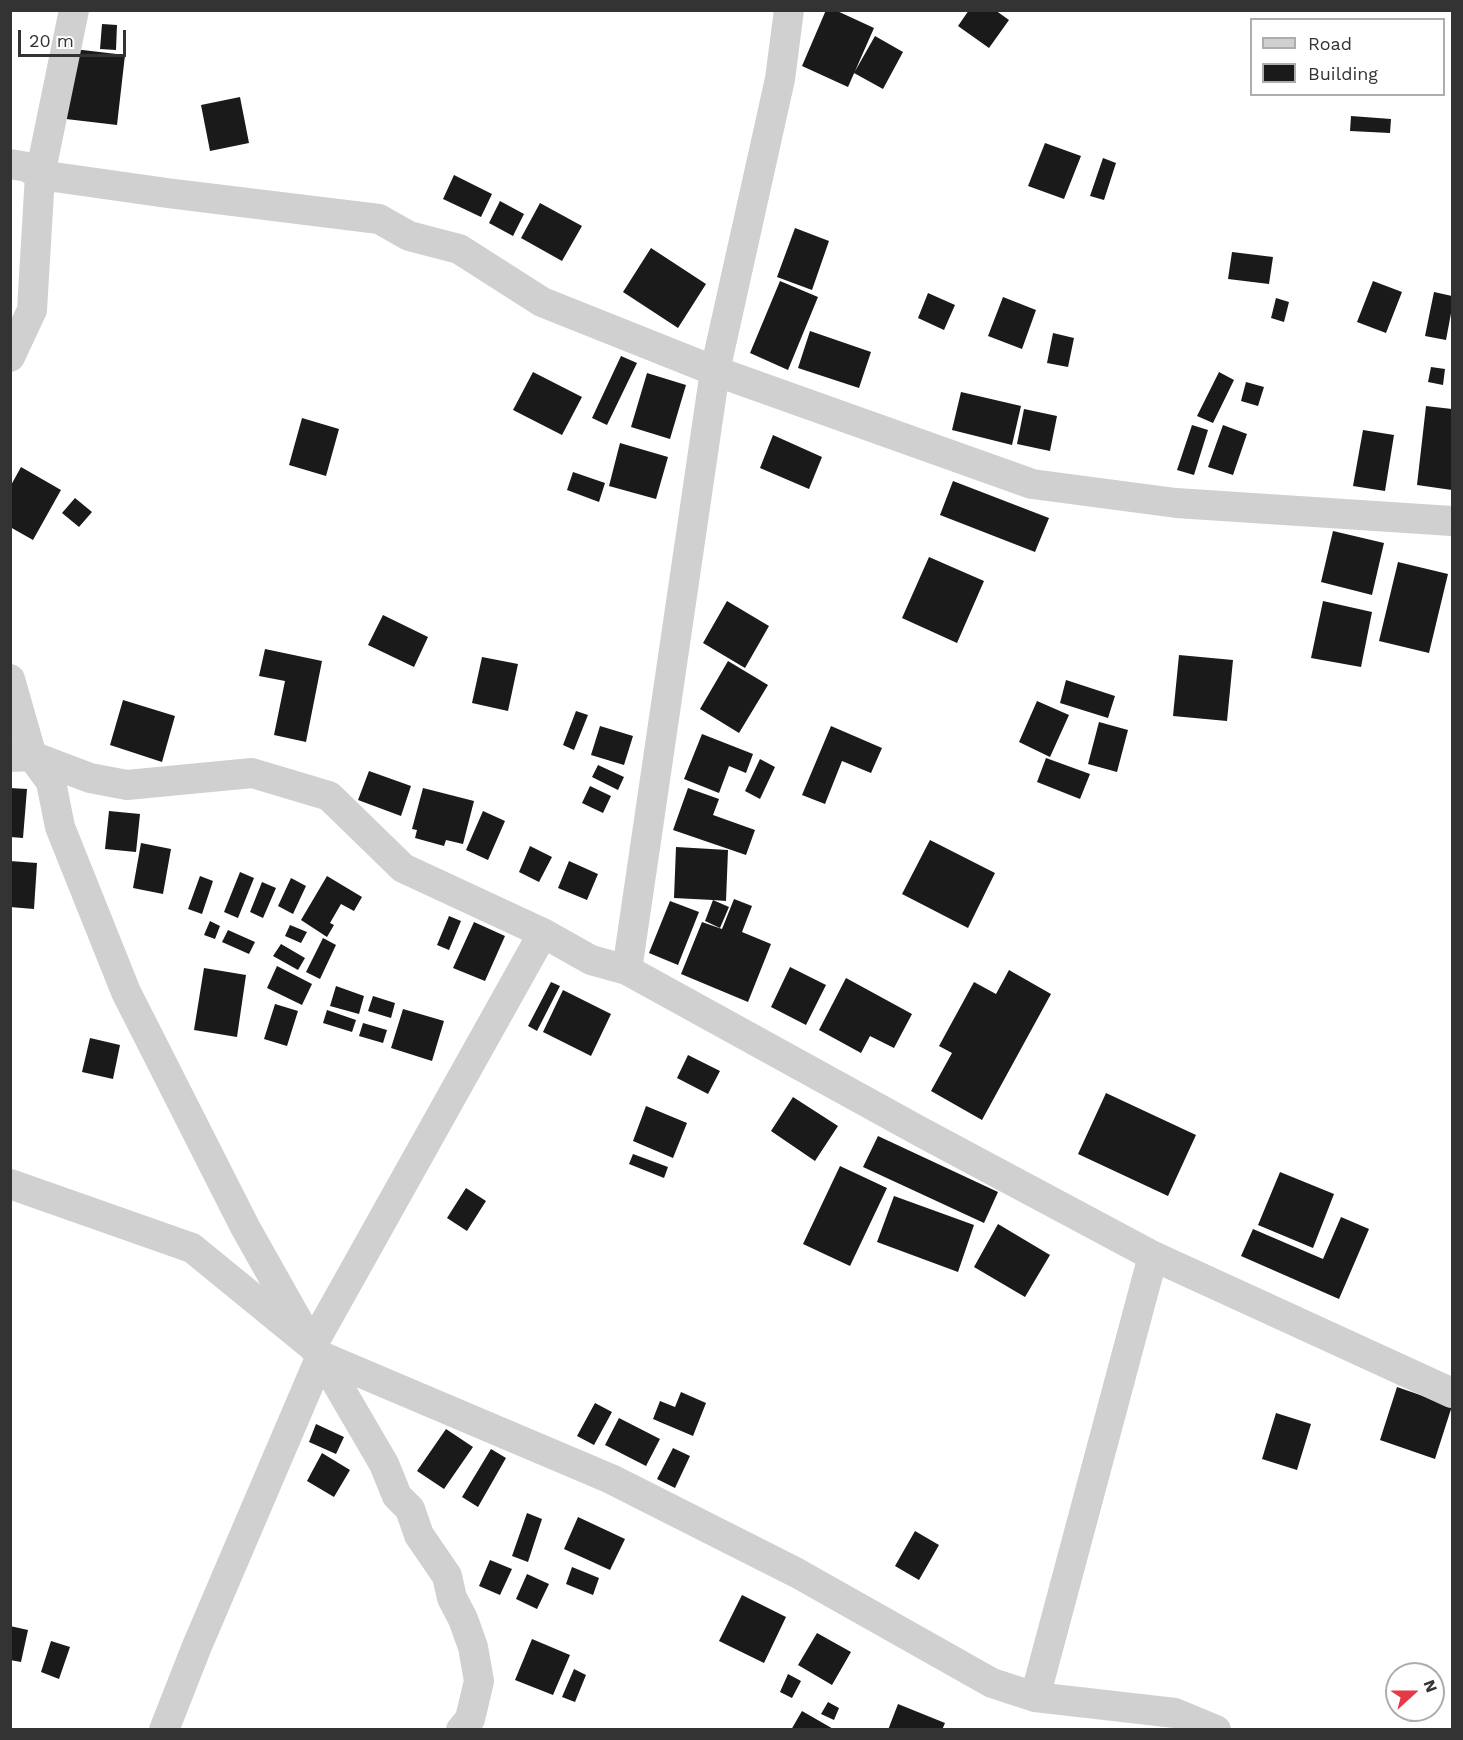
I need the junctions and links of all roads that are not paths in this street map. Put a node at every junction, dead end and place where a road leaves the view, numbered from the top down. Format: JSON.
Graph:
{"nodes":[{"id":1,"x":74,"y":10,"type":"edge"},
{"id":2,"x":789,"y":10,"type":"edge"},
{"id":3,"x":10,"y":164,"type":"edge"},
{"id":4,"x":40,"y":174,"type":"junction"},
{"id":5,"x":10,"y":357,"type":"edge"},
{"id":6,"x":715,"y":371,"type":"junction"},
{"id":7,"x":1452,"y":521,"type":"edge"},
{"id":8,"x":10,"y":679,"type":"edge"},
{"id":9,"x":21,"y":756,"type":"edge"},
{"id":10,"x":543,"y":933,"type":"junction"},
{"id":11,"x":627,"y":970,"type":"junction"},
{"id":12,"x":10,"y":1184,"type":"edge"},
{"id":13,"x":1153,"y":1256,"type":"junction"},
{"id":14,"x":316,"y":1351,"type":"junction"},
{"id":15,"x":1452,"y":1393,"type":"edge"},
{"id":16,"x":1035,"y":1697,"type":"junction"},
{"id":17,"x":164,"y":1730,"type":"edge"},
{"id":18,"x":461,"y":1730,"type":"edge"},
{"id":19,"x":1216,"y":1730,"type":"edge"}],
"edges":[{"from":1,"to":4,"type":"street"},
{"from":2,"to":6,"type":"street"},
{"from":3,"to":4,"type":"street"},
{"from":4,"to":5,"type":"street"},
{"from":4,"to":6,"type":"street"},
{"from":6,"to":7,"type":"street"},
{"from":6,"to":11,"type":"street"},
{"from":8,"to":9,"type":"street"},
{"from":9,"to":10,"type":"street"},
{"from":9,"to":14,"type":"street"},
{"from":10,"to":11,"type":"street"},
{"from":10,"to":14,"type":"street"},
{"from":11,"to":13,"type":"street"},
{"from":12,"to":14,"type":"street"},
{"from":13,"to":15,"type":"street"},
{"from":13,"to":16,"type":"street"},
{"from":14,"to":16,"type":"street"},
{"from":14,"to":17,"type":"street"},
{"from":14,"to":18,"type":"street"},
{"from":16,"to":19,"type":"street"}]}
